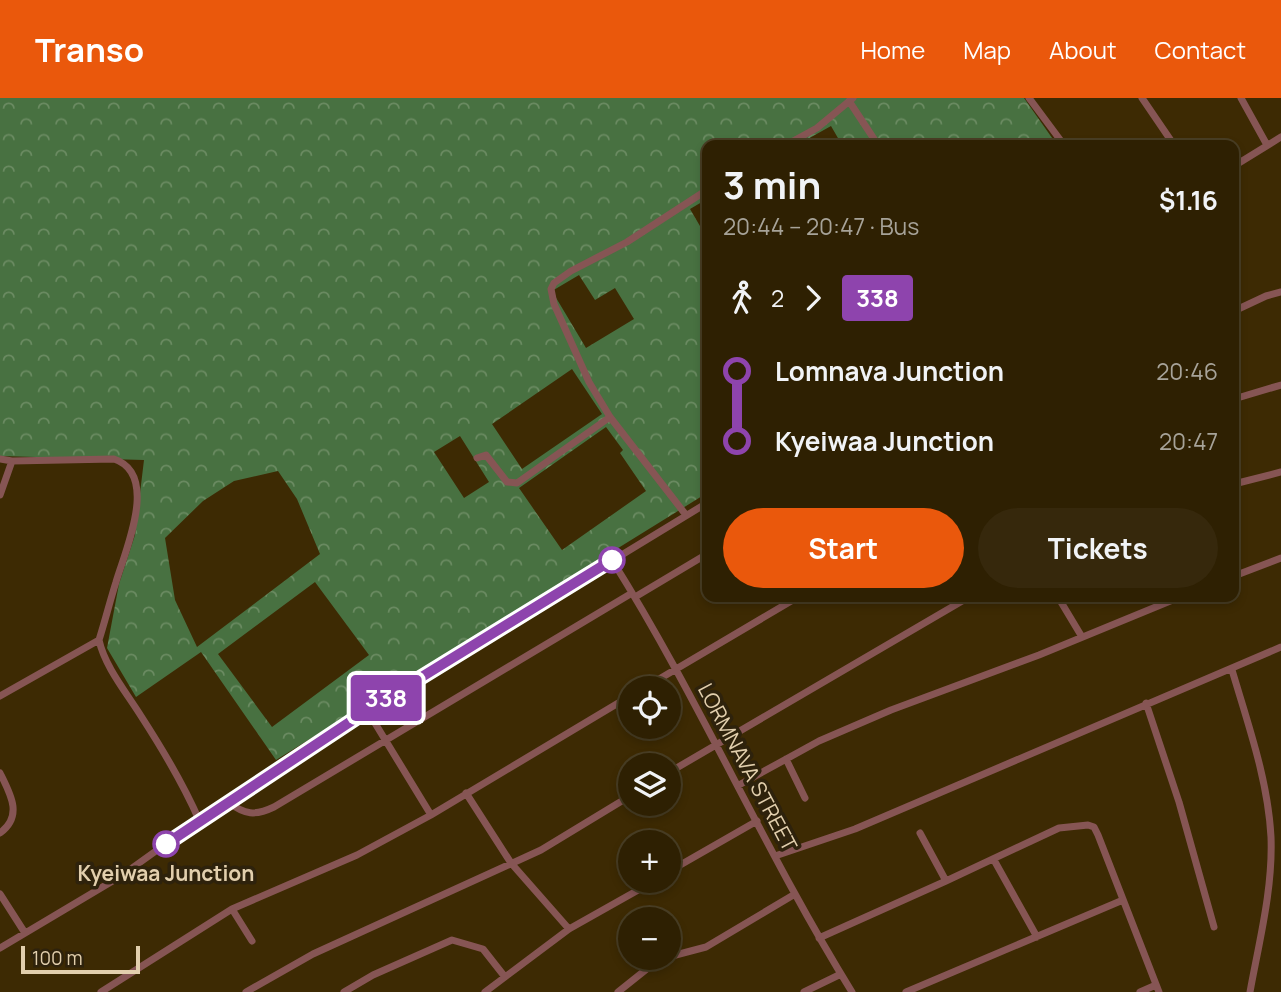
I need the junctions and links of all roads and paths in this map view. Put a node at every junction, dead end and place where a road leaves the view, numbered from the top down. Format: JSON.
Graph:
{"nodes":[{"id":1,"x":1029,"y":98,"type":"edge"},
{"id":2,"x":1142,"y":98,"type":"edge"},
{"id":3,"x":1241,"y":98,"type":"edge"},
{"id":4,"x":851,"y":100,"type":"edge"},
{"id":5,"x":1281,"y":137,"type":"edge"},
{"id":6,"x":795,"y":140,"type":"edge"},
{"id":7,"x":875,"y":140,"type":"edge"},
{"id":8,"x":1060,"y":140,"type":"edge"},
{"id":9,"x":1171,"y":140,"type":"edge"},
{"id":10,"x":1267,"y":145,"type":"junction"},
{"id":11,"x":1239,"y":163,"type":"edge"},
{"id":12,"x":702,"y":193,"type":"edge"},
{"id":13,"x":1281,"y":292,"type":"edge"},
{"id":14,"x":1239,"y":309,"type":"edge"},
{"id":15,"x":1281,"y":385,"type":"edge"},
{"id":16,"x":1239,"y":398,"type":"edge"},
{"id":17,"x":610,"y":418,"type":"junction"},
{"id":18,"x":477,"y":458,"type":"dead end"},
{"id":19,"x":0,"y":459,"type":"edge"},
{"id":20,"x":12,"y":461,"type":"junction"},
{"id":21,"x":1281,"y":472,"type":"edge"},
{"id":22,"x":1239,"y":483,"type":"edge"},
{"id":23,"x":0,"y":495,"type":"edge"},
{"id":24,"x":702,"y":506,"type":"edge"},
{"id":25,"x":687,"y":515,"type":"junction"},
{"id":26,"x":702,"y":557,"type":"edge"},
{"id":27,"x":1281,"y":558,"type":"edge"},
{"id":28,"x":612,"y":560,"type":"junction"},
{"id":29,"x":1239,"y":574,"type":"edge"},
{"id":30,"x":634,"y":595,"type":"junction"},
{"id":31,"x":789,"y":602,"type":"edge"},
{"id":32,"x":961,"y":602,"type":"edge"},
{"id":33,"x":1061,"y":602,"type":"edge"},
{"id":34,"x":1169,"y":602,"type":"edge"},
{"id":35,"x":1083,"y":637,"type":"junction"},
{"id":36,"x":99,"y":640,"type":"junction"},
{"id":37,"x":1281,"y":647,"type":"edge"},
{"id":38,"x":676,"y":667,"type":"junction"},
{"id":39,"x":1232,"y":670,"type":"junction"},
{"id":40,"x":662,"y":676,"type":"edge"},
{"id":41,"x":0,"y":696,"type":"edge"},
{"id":42,"x":618,"y":703,"type":"edge"},
{"id":43,"x":1146,"y":703,"type":"junction"},
{"id":44,"x":368,"y":710,"type":"junction"},
{"id":45,"x":385,"y":740,"type":"junction"},
{"id":46,"x":717,"y":743,"type":"junction"},
{"id":47,"x":786,"y":759,"type":"junction"},
{"id":48,"x":681,"y":765,"type":"edge"},
{"id":49,"x":0,"y":773,"type":"edge"},
{"id":50,"x":738,"y":785,"type":"junction"},
{"id":51,"x":466,"y":793,"type":"junction"},
{"id":52,"x":805,"y":798,"type":"dead end"},
{"id":53,"x":228,"y":802,"type":"junction"},
{"id":54,"x":618,"y":803,"type":"edge"},
{"id":55,"x":431,"y":815,"type":"junction"},
{"id":56,"x":199,"y":820,"type":"junction"},
{"id":57,"x":757,"y":821,"type":"junction"},
{"id":58,"x":0,"y":833,"type":"edge"},
{"id":59,"x":919,"y":833,"type":"dead end"},
{"id":60,"x":775,"y":856,"type":"junction"},
{"id":61,"x":994,"y":860,"type":"junction"},
{"id":62,"x":511,"y":863,"type":"junction"},
{"id":63,"x":681,"y":865,"type":"edge"},
{"id":64,"x":946,"y":881,"type":"junction"},
{"id":65,"x":633,"y":893,"type":"edge"},
{"id":66,"x":0,"y":894,"type":"edge"},
{"id":67,"x":795,"y":894,"type":"junction"},
{"id":68,"x":1124,"y":900,"type":"junction"},
{"id":69,"x":232,"y":909,"type":"junction"},
{"id":70,"x":1214,"y":927,"type":"dead end"},
{"id":71,"x":569,"y":929,"type":"junction"},
{"id":72,"x":25,"y":933,"type":"junction"},
{"id":73,"x":1037,"y":937,"type":"junction"},
{"id":74,"x":819,"y":938,"type":"junction"},
{"id":75,"x":252,"y":940,"type":"dead end"},
{"id":76,"x":0,"y":948,"type":"edge"},
{"id":77,"x":681,"y":954,"type":"edge"},
{"id":78,"x":646,"y":970,"type":"edge"},
{"id":79,"x":841,"y":974,"type":"junction"},
{"id":80,"x":505,"y":977,"type":"junction"},
{"id":81,"x":1158,"y":989,"type":"edge"},
{"id":82,"x":101,"y":992,"type":"edge"},
{"id":83,"x":246,"y":992,"type":"edge"},
{"id":84,"x":344,"y":992,"type":"edge"},
{"id":85,"x":485,"y":992,"type":"edge"},
{"id":86,"x":618,"y":992,"type":"edge"},
{"id":87,"x":804,"y":992,"type":"edge"},
{"id":88,"x":852,"y":992,"type":"edge"},
{"id":89,"x":906,"y":992,"type":"edge"},
{"id":90,"x":1140,"y":992,"type":"edge"},
{"id":91,"x":1250,"y":992,"type":"edge"}],
"edges":[{"from":1,"to":8,"type":"street"},
{"from":2,"to":9,"type":"street"},
{"from":3,"to":10,"type":"street"},
{"from":4,"to":6,"type":"street"},
{"from":4,"to":7,"type":"street"},
{"from":5,"to":10,"type":"street"},
{"from":10,"to":11,"type":"street"},
{"from":12,"to":17,"type":"street"},
{"from":13,"to":14,"type":"street"},
{"from":15,"to":16,"type":"street"},
{"from":17,"to":18,"type":"street"},
{"from":17,"to":25,"type":"street"},
{"from":19,"to":20,"type":"street"},
{"from":20,"to":23,"type":"street"},
{"from":20,"to":36,"type":"street"},
{"from":21,"to":22,"type":"street"},
{"from":24,"to":25,"type":"street"},
{"from":25,"to":28,"type":"street"},
{"from":26,"to":30,"type":"street"},
{"from":27,"to":29,"type":"street"},
{"from":28,"to":30,"type":"street","name":"LORMNAVA STREET"},
{"from":28,"to":44,"type":"street"},
{"from":30,"to":38,"type":"street","name":"LORMNAVA STREET"},
{"from":30,"to":45,"type":"street"},
{"from":31,"to":38,"type":"street"},
{"from":32,"to":46,"type":"street"},
{"from":33,"to":35,"type":"street"},
{"from":34,"to":35,"type":"street"},
{"from":35,"to":47,"type":"street"},
{"from":36,"to":41,"type":"street"},
{"from":36,"to":56,"type":"street"},
{"from":37,"to":39,"type":"street"},
{"from":38,"to":40,"type":"street"},
{"from":38,"to":46,"type":"street","name":"LORMNAVA STREET"},
{"from":39,"to":43,"type":"street"},
{"from":39,"to":91,"type":"street"},
{"from":42,"to":51,"type":"street"},
{"from":43,"to":60,"type":"street"},
{"from":43,"to":70,"type":"street"},
{"from":44,"to":45,"type":"street"},
{"from":44,"to":53,"type":"street"},
{"from":45,"to":53,"type":"street"},
{"from":45,"to":55,"type":"street"},
{"from":46,"to":48,"type":"street"},
{"from":46,"to":50,"type":"street","name":"LORMNAVA STREET"},
{"from":47,"to":50,"type":"street"},
{"from":47,"to":52,"type":"street"},
{"from":49,"to":58,"type":"street"},
{"from":50,"to":57,"type":"street","name":"LORMNAVA STREET"},
{"from":51,"to":55,"type":"street"},
{"from":51,"to":62,"type":"street"},
{"from":53,"to":56,"type":"street"},
{"from":54,"to":62,"type":"street"},
{"from":55,"to":69,"type":"street"},
{"from":56,"to":72,"type":"street"},
{"from":57,"to":60,"type":"street","name":"LORMNAVA STREET"},
{"from":57,"to":63,"type":"street"},
{"from":59,"to":64,"type":"street"},
{"from":60,"to":67,"type":"street","name":"LORMNAVA STREET"},
{"from":61,"to":64,"type":"street"},
{"from":61,"to":68,"type":"street"},
{"from":61,"to":73,"type":"street"},
{"from":62,"to":71,"type":"street"},
{"from":62,"to":83,"type":"street"},
{"from":64,"to":74,"type":"street"},
{"from":65,"to":71,"type":"street"},
{"from":66,"to":72,"type":"street"},
{"from":67,"to":74,"type":"street","name":"LORMNAVA STREET"},
{"from":67,"to":77,"type":"street"},
{"from":68,"to":73,"type":"street"},
{"from":68,"to":81,"type":"street"},
{"from":69,"to":75,"type":"street"},
{"from":69,"to":82,"type":"street"},
{"from":71,"to":80,"type":"street"},
{"from":72,"to":76,"type":"street"},
{"from":73,"to":89,"type":"street"},
{"from":74,"to":79,"type":"street","name":"LORMNAVA STREET"},
{"from":78,"to":86,"type":"street"},
{"from":79,"to":87,"type":"street"},
{"from":79,"to":88,"type":"street","name":"LORMNAVA STREET"},
{"from":80,"to":84,"type":"street"},
{"from":80,"to":85,"type":"street"},
{"from":81,"to":90,"type":"street"}]}
